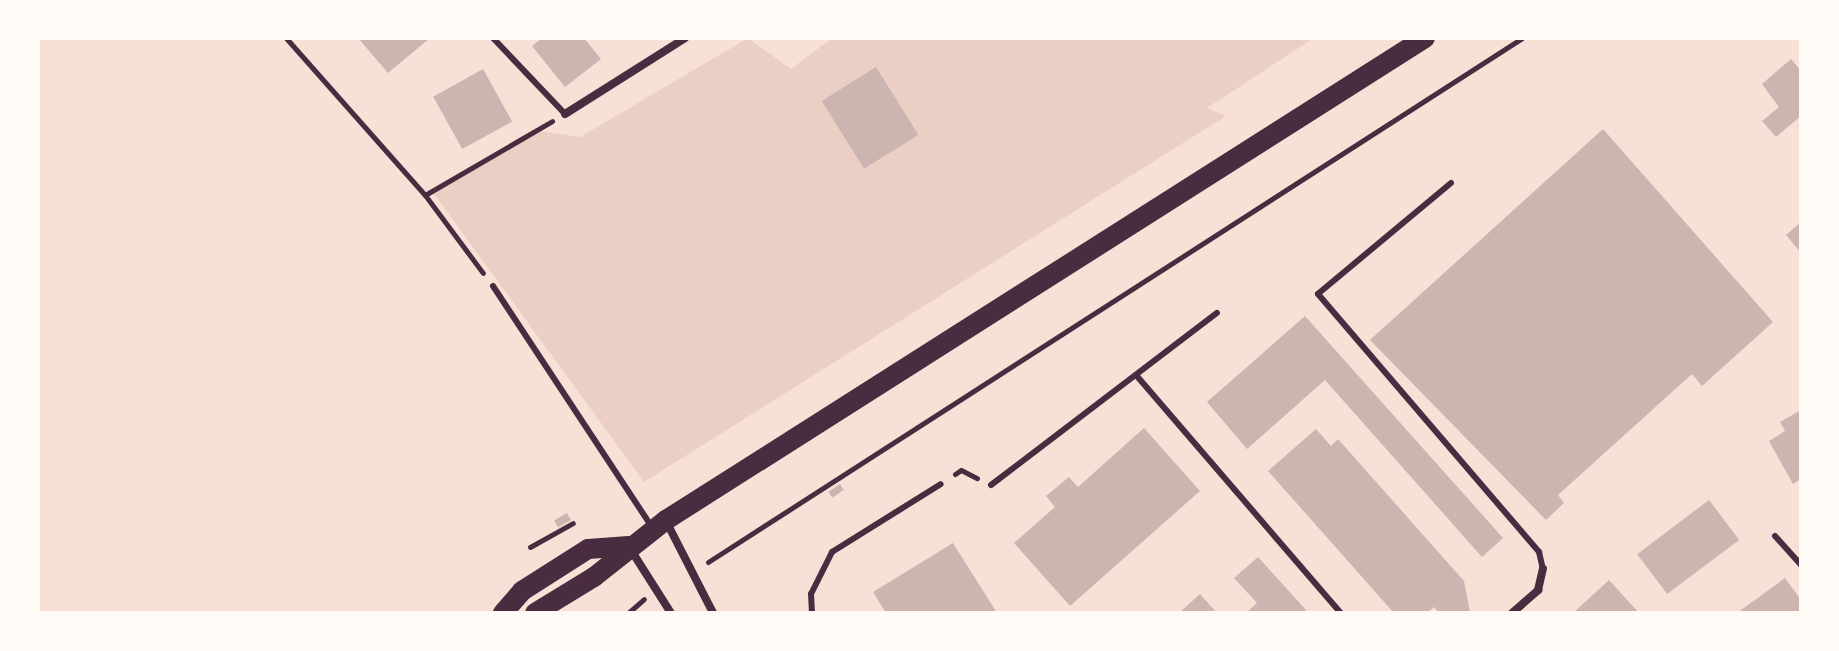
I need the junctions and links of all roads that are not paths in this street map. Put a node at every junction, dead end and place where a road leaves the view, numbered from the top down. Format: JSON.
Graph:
{"nodes":[{"id":1,"x":493,"y":38,"type":"edge"},
{"id":2,"x":685,"y":38,"type":"edge"},
{"id":3,"x":1425,"y":38,"type":"edge"},
{"id":4,"x":565,"y":114,"type":"joint"},
{"id":5,"x":1451,"y":183,"type":"dead end"},
{"id":6,"x":493,"y":286,"type":"road end"},
{"id":7,"x":1217,"y":313,"type":"dead end"},
{"id":8,"x":1136,"y":375,"type":"junction"},
{"id":9,"x":941,"y":484,"type":"road end"},
{"id":10,"x":991,"y":485,"type":"road end"},
{"id":11,"x":660,"y":524,"type":"junction"},
{"id":12,"x":1775,"y":536,"type":"dead end"},
{"id":13,"x":629,"y":546,"type":"junction"},
{"id":14,"x":1801,"y":565,"type":"edge"},
{"id":15,"x":1543,"y":569,"type":"joint"},
{"id":16,"x":503,"y":613,"type":"edge"},
{"id":17,"x":535,"y":613,"type":"edge"},
{"id":18,"x":671,"y":613,"type":"edge"},
{"id":19,"x":713,"y":613,"type":"edge"},
{"id":20,"x":812,"y":613,"type":"edge"},
{"id":21,"x":1341,"y":613,"type":"edge"},
{"id":22,"x":1512,"y":613,"type":"edge"}],
"edges":[{"from":1,"to":4,"type":"lane"},
{"from":2,"to":4,"type":"street"},
{"from":3,"to":11,"type":"main road"},
{"from":5,"to":15,"type":"lane"},
{"from":6,"to":11,"type":"lane"},
{"from":7,"to":8,"type":"lane"},
{"from":8,"to":10,"type":"lane"},
{"from":8,"to":21,"type":"lane"},
{"from":9,"to":20,"type":"lane"},
{"from":11,"to":13,"type":"main road"},
{"from":11,"to":19,"type":"street"},
{"from":12,"to":14,"type":"lane"},
{"from":13,"to":16,"type":"main road"},
{"from":13,"to":17,"type":"main road"},
{"from":13,"to":18,"type":"street"},
{"from":15,"to":22,"type":"street"}]}
